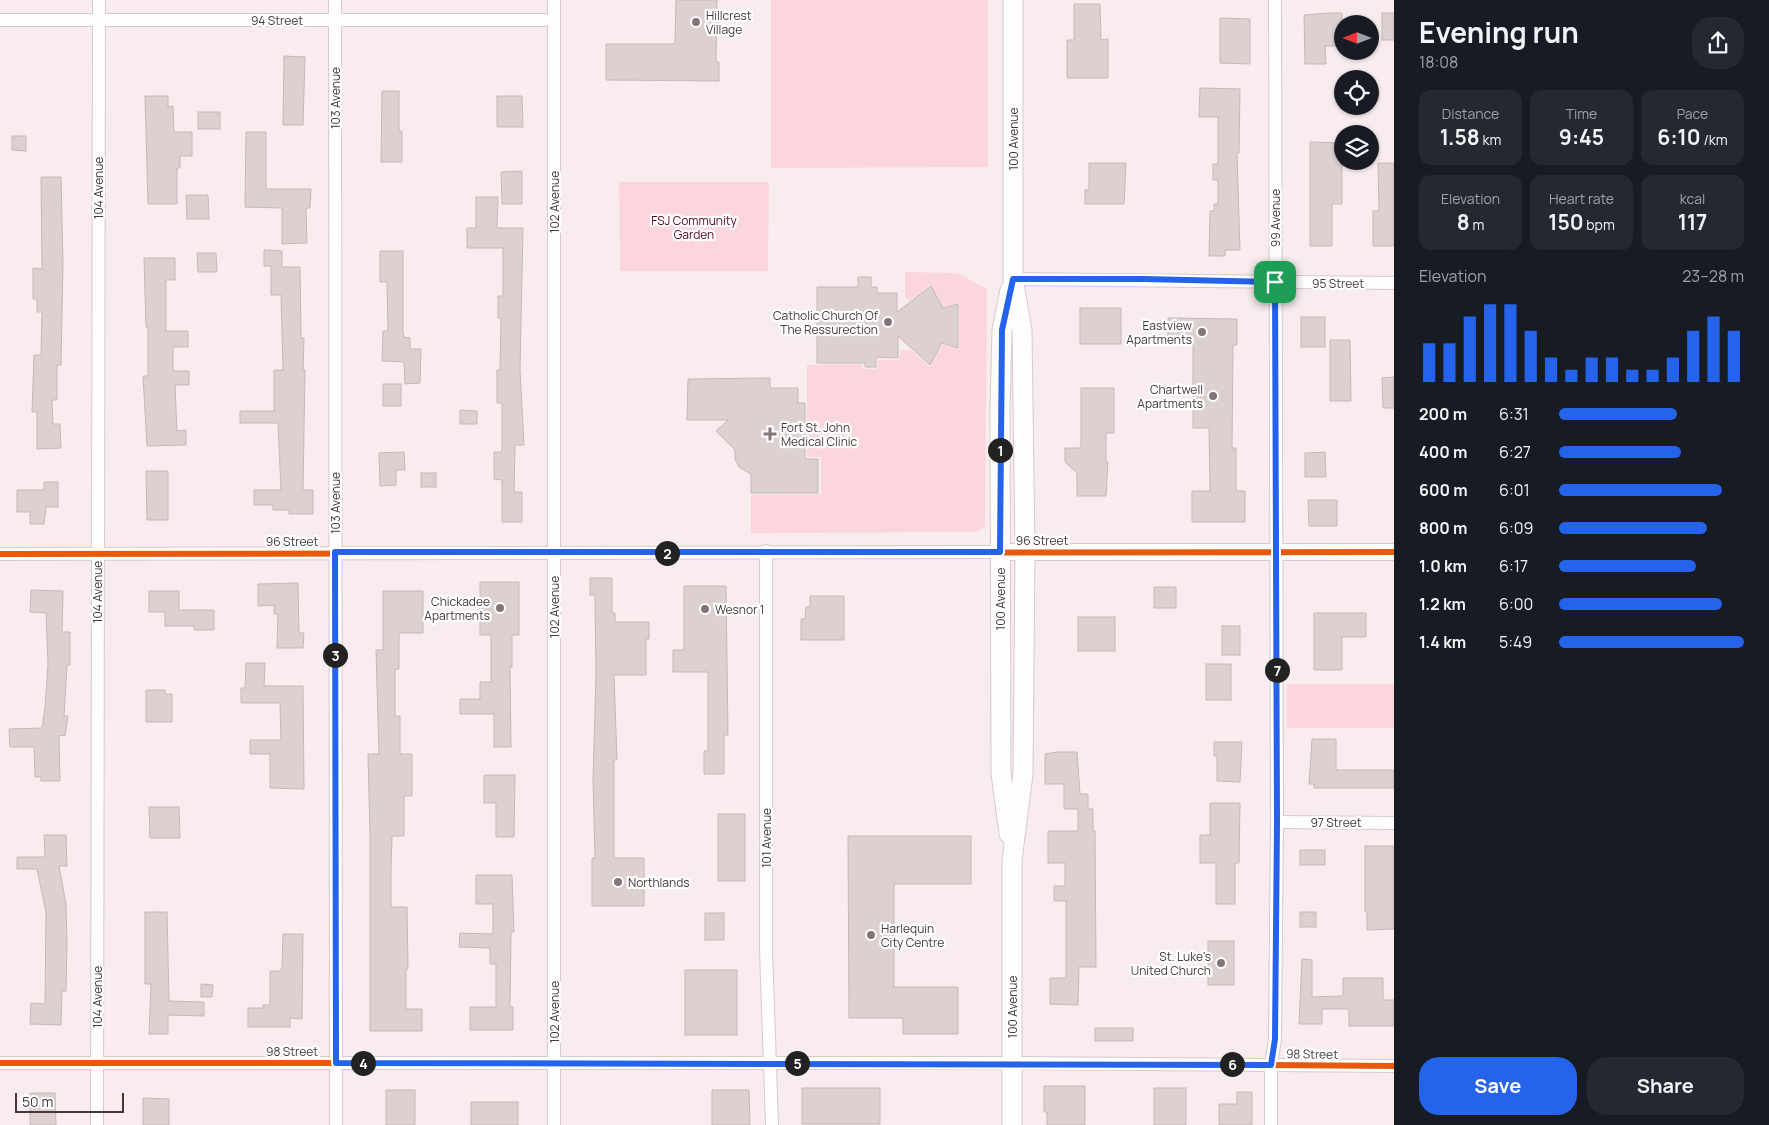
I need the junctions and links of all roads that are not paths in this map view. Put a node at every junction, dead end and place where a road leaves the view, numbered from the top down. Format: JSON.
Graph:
{"nodes":[{"id":1,"x":99,"y":0,"type":"edge"},
{"id":2,"x":335,"y":0,"type":"edge"},
{"id":3,"x":554,"y":0,"type":"edge"},
{"id":4,"x":1013,"y":0,"type":"edge"},
{"id":5,"x":1275,"y":0,"type":"edge"},
{"id":6,"x":0,"y":20,"type":"edge"},
{"id":7,"x":99,"y":20,"type":"junction"},
{"id":8,"x":335,"y":20,"type":"junction"},
{"id":9,"x":553,"y":20,"type":"junction"},
{"id":10,"x":1013,"y":279,"type":"junction"},
{"id":11,"x":1275,"y":282,"type":"junction"},
{"id":12,"x":1394,"y":283,"type":"edge"},
{"id":13,"x":1025,"y":551,"type":"junction"},
{"id":14,"x":335,"y":552,"type":"junction"},
{"id":15,"x":766,"y":552,"type":"junction"},
{"id":16,"x":1000,"y":552,"type":"junction"},
{"id":17,"x":1276,"y":552,"type":"junction"},
{"id":18,"x":1394,"y":552,"type":"edge"},
{"id":19,"x":554,"y":553,"type":"junction"},
{"id":20,"x":0,"y":554,"type":"edge"},
{"id":21,"x":97,"y":554,"type":"junction"},
{"id":22,"x":1277,"y":822,"type":"junction"},
{"id":23,"x":1394,"y":823,"type":"edge"},
{"id":24,"x":1012,"y":860,"type":"junction"},
{"id":25,"x":0,"y":1062,"type":"edge"},
{"id":26,"x":97,"y":1063,"type":"junction"},
{"id":27,"x":336,"y":1063,"type":"junction"},
{"id":28,"x":771,"y":1063,"type":"junction"},
{"id":29,"x":1012,"y":1063,"type":"junction"},
{"id":30,"x":554,"y":1064,"type":"junction"},
{"id":31,"x":1271,"y":1065,"type":"junction"},
{"id":32,"x":1394,"y":1066,"type":"edge"},
{"id":33,"x":97,"y":1125,"type":"edge"},
{"id":34,"x":336,"y":1125,"type":"edge"},
{"id":35,"x":554,"y":1125,"type":"edge"},
{"id":36,"x":772,"y":1125,"type":"edge"},
{"id":37,"x":1012,"y":1125,"type":"edge"},
{"id":38,"x":1271,"y":1125,"type":"edge"}],
"edges":[{"from":1,"to":7,"type":"street","name":"104 Avenue"},
{"from":2,"to":8,"type":"street","name":"103 Avenue"},
{"from":3,"to":9,"type":"street","name":"102 Avenue"},
{"from":4,"to":10,"type":"main road","name":"100 Avenue"},
{"from":5,"to":11,"type":"street","name":"99 Avenue"},
{"from":6,"to":7,"type":"street","name":"94 Street"},
{"from":7,"to":8,"type":"street","name":"94 Street"},
{"from":7,"to":21,"type":"street","name":"104 Avenue"},
{"from":8,"to":9,"type":"street","name":"94 Street"},
{"from":8,"to":14,"type":"street","name":"103 Avenue"},
{"from":9,"to":19,"type":"street","name":"102 Avenue"},
{"from":10,"to":11,"type":"street","name":"95 Street"},
{"from":10,"to":13,"type":"main road","name":"100 Avenue"},
{"from":10,"to":16,"type":"main road","name":"100 Avenue"},
{"from":11,"to":12,"type":"street","name":"95 Street"},
{"from":11,"to":17,"type":"street","name":"99 Avenue"},
{"from":13,"to":16,"type":"street","name":"96 Street"},
{"from":13,"to":17,"type":"street","name":"96 Street"},
{"from":13,"to":24,"type":"main road","name":"100 Avenue"},
{"from":14,"to":19,"type":"street","name":"96 Street"},
{"from":14,"to":21,"type":"street","name":"96 Street"},
{"from":14,"to":27,"type":"street","name":"103 Avenue"},
{"from":15,"to":16,"type":"street","name":"96 Street"},
{"from":15,"to":19,"type":"street","name":"96 Street"},
{"from":15,"to":28,"type":"street","name":"101 Avenue"},
{"from":16,"to":24,"type":"main road","name":"100 Avenue"},
{"from":17,"to":18,"type":"street","name":"96 Street"},
{"from":17,"to":22,"type":"street","name":"99 Avenue"},
{"from":19,"to":30,"type":"street","name":"102 Avenue"},
{"from":20,"to":21,"type":"street","name":"96 Street"},
{"from":21,"to":26,"type":"street","name":"104 Avenue"},
{"from":22,"to":23,"type":"street","name":"97 Street"},
{"from":22,"to":31,"type":"street","name":"99 Avenue"},
{"from":24,"to":29,"type":"main road","name":"100 Avenue"},
{"from":25,"to":26,"type":"street","name":"98 Street"},
{"from":26,"to":27,"type":"street","name":"98 Street"},
{"from":26,"to":33,"type":"street","name":"104 Avenue"},
{"from":27,"to":30,"type":"street","name":"98 Street"},
{"from":27,"to":34,"type":"street","name":"103 Avenue"},
{"from":28,"to":29,"type":"street","name":"98 Street"},
{"from":28,"to":30,"type":"street","name":"98 Street"},
{"from":28,"to":36,"type":"street","name":"101 Avenue"},
{"from":29,"to":31,"type":"street","name":"98 Street"},
{"from":29,"to":37,"type":"main road","name":"100 Avenue"},
{"from":30,"to":35,"type":"street","name":"102 Avenue"},
{"from":31,"to":32,"type":"street","name":"98 Street"},
{"from":31,"to":38,"type":"street","name":"99 Avenue"}]}
